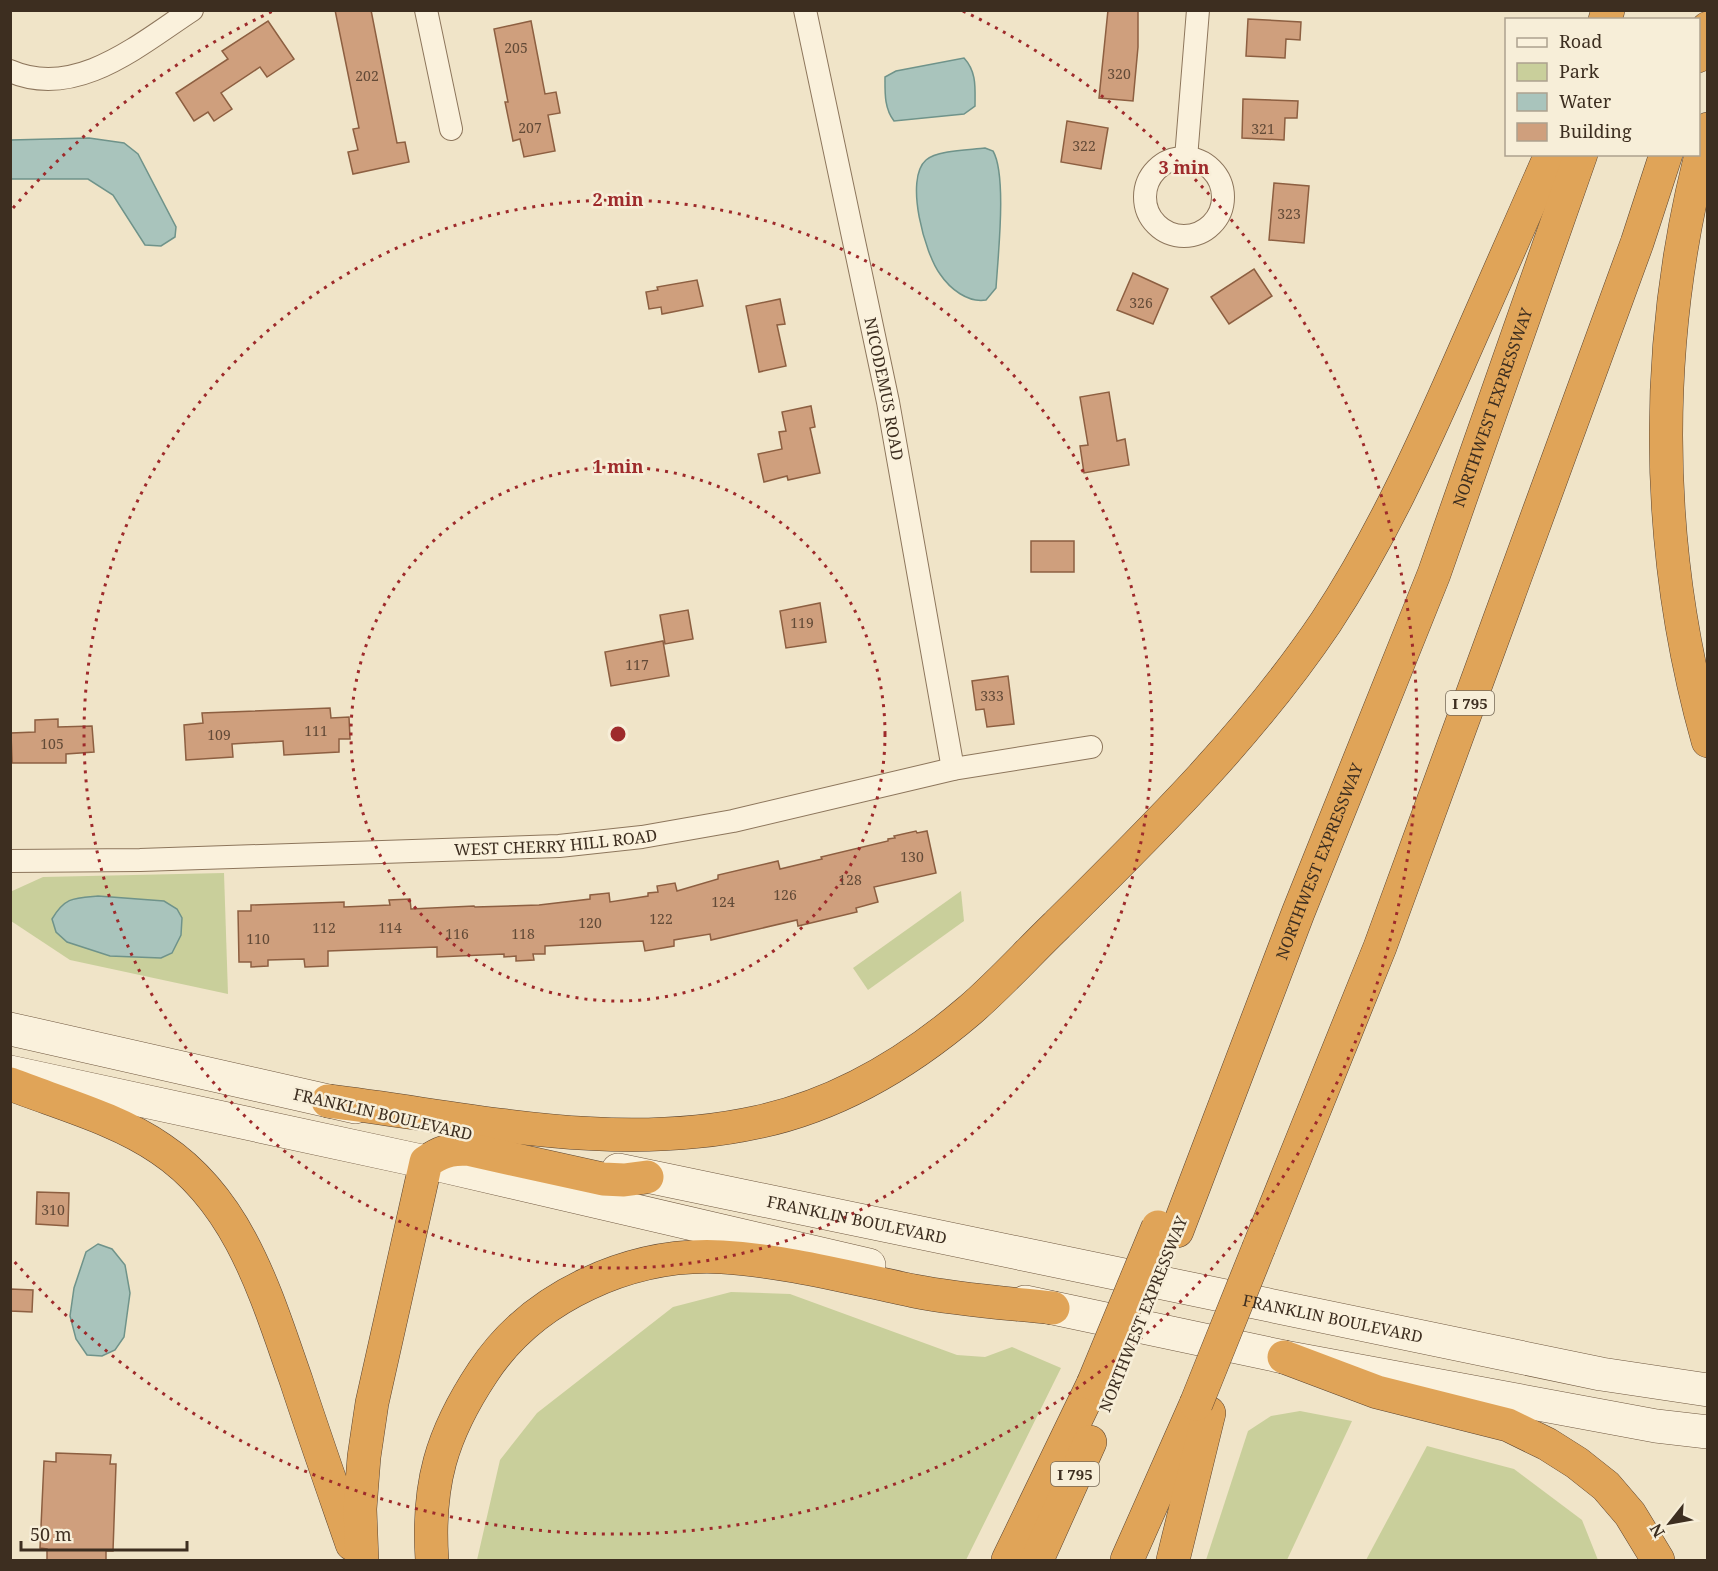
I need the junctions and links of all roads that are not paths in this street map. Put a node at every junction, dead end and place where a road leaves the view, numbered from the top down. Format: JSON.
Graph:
{"nodes":[{"id":1,"x":192,"y":10,"type":"edge"},
{"id":2,"x":426,"y":10,"type":"edge"},
{"id":3,"x":805,"y":10,"type":"edge"},
{"id":4,"x":1198,"y":10,"type":"edge"},
{"id":5,"x":1707,"y":28,"type":"edge"},
{"id":6,"x":1700,"y":50,"type":"edge"},
{"id":7,"x":10,"y":71,"type":"edge"},
{"id":8,"x":451,"y":129,"type":"dead end"},
{"id":9,"x":1707,"y":129,"type":"edge"},
{"id":10,"x":1700,"y":154,"type":"edge"},
{"id":11,"x":1550,"y":156,"type":"edge"},
{"id":12,"x":1580,"y":156,"type":"edge"},
{"id":13,"x":1665,"y":156,"type":"edge"},
{"id":14,"x":1700,"y":156,"type":"edge"},
{"id":15,"x":1186,"y":158,"type":"dead end"},
{"id":16,"x":1707,"y":741,"type":"edge"},
{"id":17,"x":1091,"y":747,"type":"dead end"},
{"id":18,"x":953,"y":769,"type":"junction"},
{"id":19,"x":10,"y":861,"type":"edge"},
{"id":20,"x":10,"y":1029,"type":"edge"},
{"id":21,"x":10,"y":1072,"type":"edge"},
{"id":22,"x":10,"y":1084,"type":"edge"},
{"id":23,"x":328,"y":1101,"type":"junction"},
{"id":24,"x":426,"y":1162,"type":"junction"},
{"id":25,"x":647,"y":1177,"type":"junction"},
{"id":26,"x":1053,"y":1308,"type":"junction"},
{"id":27,"x":1284,"y":1357,"type":"junction"},
{"id":28,"x":1103,"y":1386,"type":"junction"},
{"id":29,"x":1707,"y":1390,"type":"edge"},
{"id":30,"x":1203,"y":1405,"type":"junction"},
{"id":31,"x":1707,"y":1432,"type":"edge"},
{"id":32,"x":360,"y":1560,"type":"edge"},
{"id":33,"x":432,"y":1560,"type":"edge"},
{"id":34,"x":1008,"y":1560,"type":"edge"},
{"id":35,"x":1037,"y":1560,"type":"edge"},
{"id":36,"x":1128,"y":1560,"type":"edge"},
{"id":37,"x":1173,"y":1560,"type":"edge"},
{"id":38,"x":1658,"y":1560,"type":"edge"}],
"edges":[{"from":1,"to":7,"type":"street"},
{"from":2,"to":8,"type":"street"},
{"from":3,"to":18,"type":"street","name":"NICODEMUS ROAD"},
{"from":4,"to":15,"type":"street"},
{"from":5,"to":6,"type":"highway"},
{"from":9,"to":10,"type":"highway"},
{"from":11,"to":23,"type":"highway"},
{"from":12,"to":28,"type":"highway","name":"NORTHWEST EXPRESSWAY","number":"I 795"},
{"from":13,"to":30,"type":"highway","number":"I 795","bridge":true},
{"from":14,"to":16,"type":"highway"},
{"from":17,"to":18,"type":"street","name":"WEST CHERRY HILL ROAD"},
{"from":18,"to":19,"type":"street","name":"WEST CHERRY HILL ROAD"},
{"from":20,"to":23,"type":"main road","name":"FRANKLIN BOULEVARD"},
{"from":21,"to":24,"type":"main road"},
{"from":22,"to":32,"type":"highway"},
{"from":23,"to":25,"type":"main road","name":"FRANKLIN BOULEVARD"},
{"from":24,"to":25,"type":"highway"},
{"from":24,"to":26,"type":"main road"},
{"from":24,"to":32,"type":"highway"},
{"from":25,"to":29,"type":"main road","name":"FRANKLIN BOULEVARD"},
{"from":26,"to":27,"type":"main road"},
{"from":26,"to":33,"type":"highway"},
{"from":27,"to":31,"type":"main road"},
{"from":27,"to":38,"type":"highway"},
{"from":28,"to":34,"type":"highway"},
{"from":28,"to":35,"type":"highway","name":"NORTHWEST EXPRESSWAY","number":"I 795"},
{"from":30,"to":36,"type":"highway","number":"I 795"},
{"from":30,"to":37,"type":"highway"}]}
